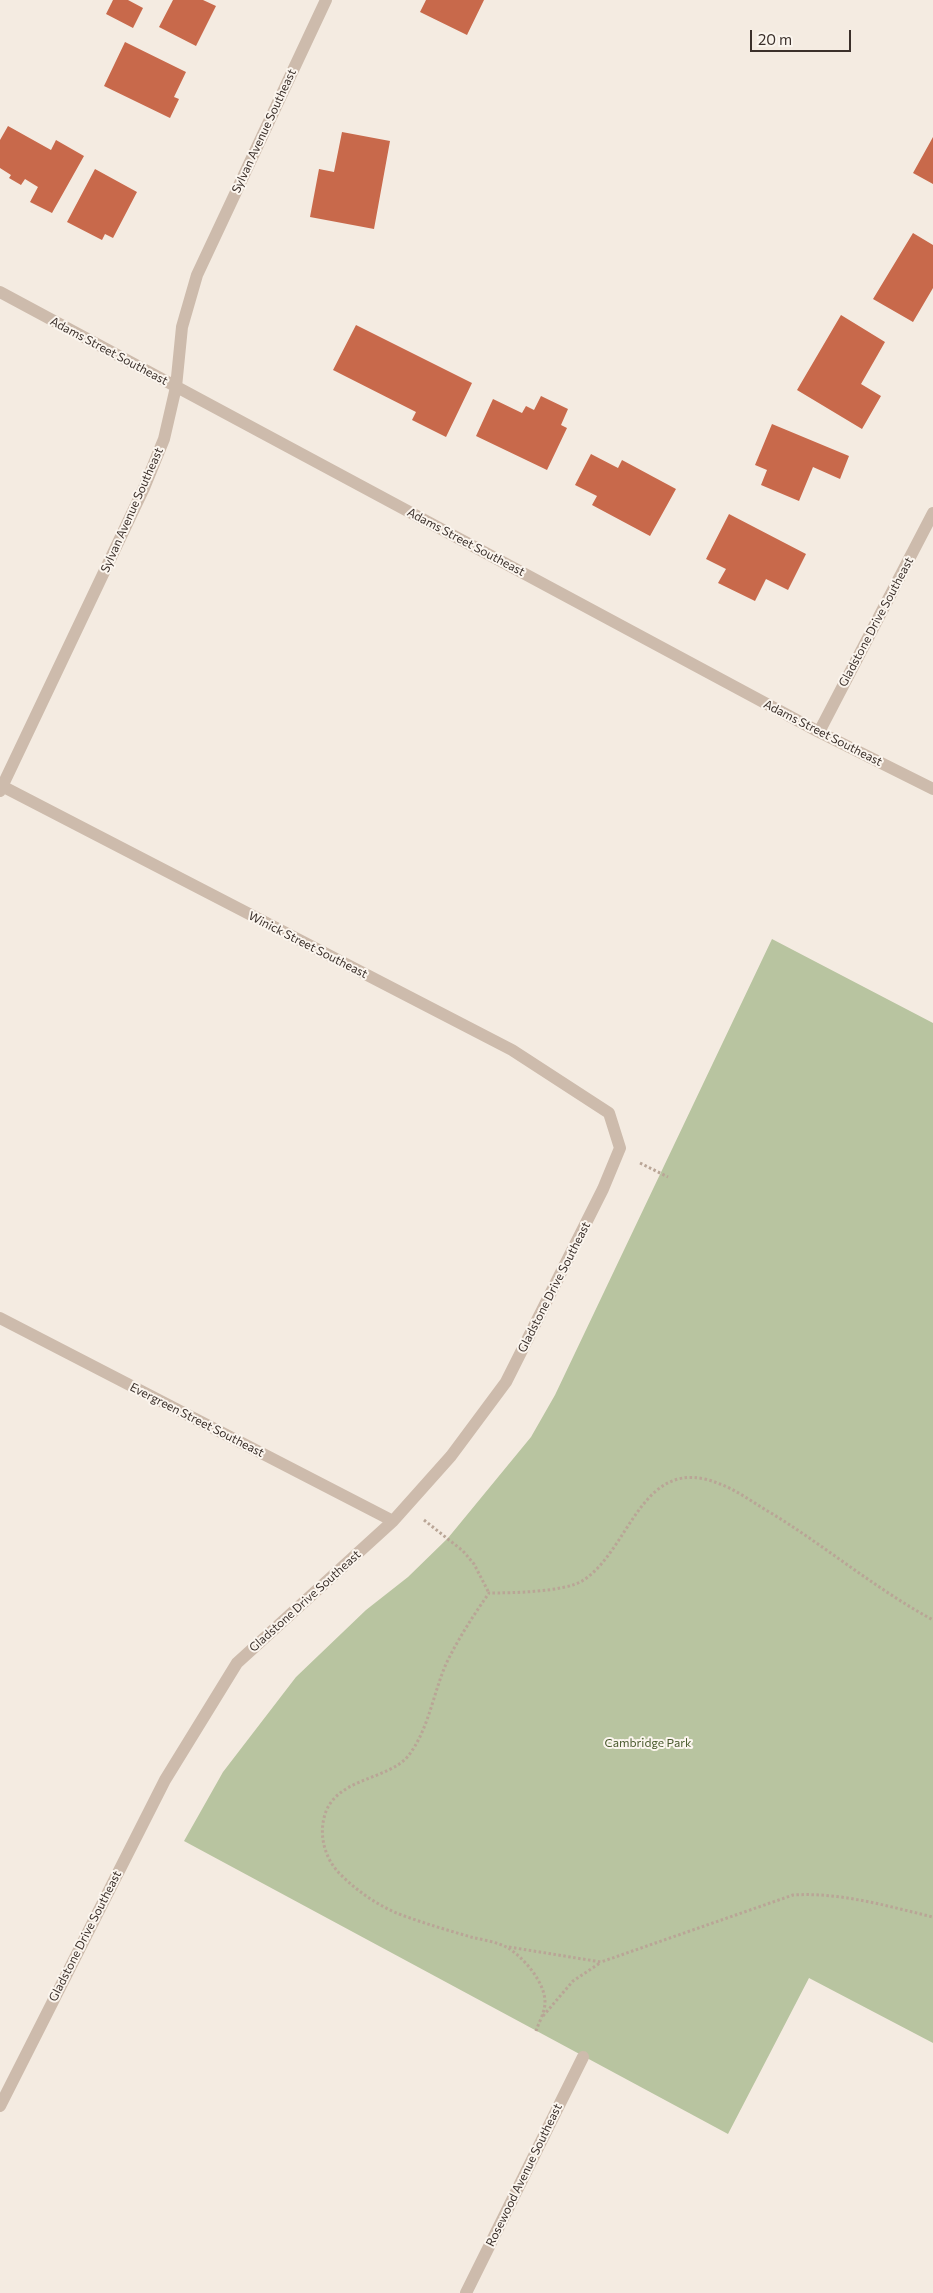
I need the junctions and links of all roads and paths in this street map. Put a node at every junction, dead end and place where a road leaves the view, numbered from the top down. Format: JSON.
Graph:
{"nodes":[{"id":1,"x":326,"y":0,"type":"edge"},
{"id":2,"x":0,"y":292,"type":"edge"},
{"id":3,"x":176,"y":387,"type":"junction"},
{"id":4,"x":933,"y":513,"type":"edge"},
{"id":5,"x":819,"y":732,"type":"junction"},
{"id":6,"x":1,"y":788,"type":"edge"},
{"id":7,"x":933,"y":790,"type":"edge"},
{"id":8,"x":609,"y":1113,"type":"joint"},
{"id":9,"x":634,"y":1160,"type":"dead end"},
{"id":10,"x":668,"y":1177,"type":"dead end"},
{"id":11,"x":0,"y":1318,"type":"edge"},
{"id":12,"x":406,"y":1506,"type":"junction"},
{"id":13,"x":393,"y":1521,"type":"junction"},
{"id":14,"x":489,"y":1593,"type":"junction"},
{"id":15,"x":933,"y":1620,"type":"edge"},
{"id":16,"x":933,"y":1917,"type":"edge"},
{"id":17,"x":506,"y":1947,"type":"junction"},
{"id":18,"x":601,"y":1962,"type":"junction"},
{"id":19,"x":542,"y":2017,"type":"junction"},
{"id":20,"x":536,"y":2031,"type":"dead end"},
{"id":21,"x":583,"y":2056,"type":"dead end"},
{"id":22,"x":0,"y":2106,"type":"edge"},
{"id":23,"x":466,"y":2293,"type":"edge"}],
"edges":[{"from":1,"to":3,"type":"street","name":"Sylvan Avenue Southeast"},
{"from":2,"to":3,"type":"street","name":"Adams Street Southeast"},
{"from":3,"to":5,"type":"street","name":"Adams Street Southeast"},
{"from":3,"to":6,"type":"street","name":"Sylvan Avenue Southeast"},
{"from":4,"to":5,"type":"street","name":"Gladstone Drive Southeast"},
{"from":5,"to":7,"type":"street","name":"Adams Street Southeast"},
{"from":6,"to":8,"type":"street","name":"Winick Street Southeast"},
{"from":8,"to":12,"type":"street","name":"Gladstone Drive Southeast"},
{"from":9,"to":10,"type":"path"},
{"from":11,"to":13,"type":"street","name":"Evergreen Street Southeast"},
{"from":12,"to":13,"type":"street","name":"Gladstone Drive Southeast"},
{"from":12,"to":14,"type":"path"},
{"from":13,"to":22,"type":"street","name":"Gladstone Drive Southeast"},
{"from":14,"to":15,"type":"path"},
{"from":14,"to":17,"type":"path"},
{"from":16,"to":18,"type":"path"},
{"from":17,"to":18,"type":"path"},
{"from":17,"to":19,"type":"path"},
{"from":18,"to":19,"type":"path"},
{"from":19,"to":20,"type":"path"},
{"from":21,"to":23,"type":"street","name":"Rosewood Avenue Southeast"}]}
